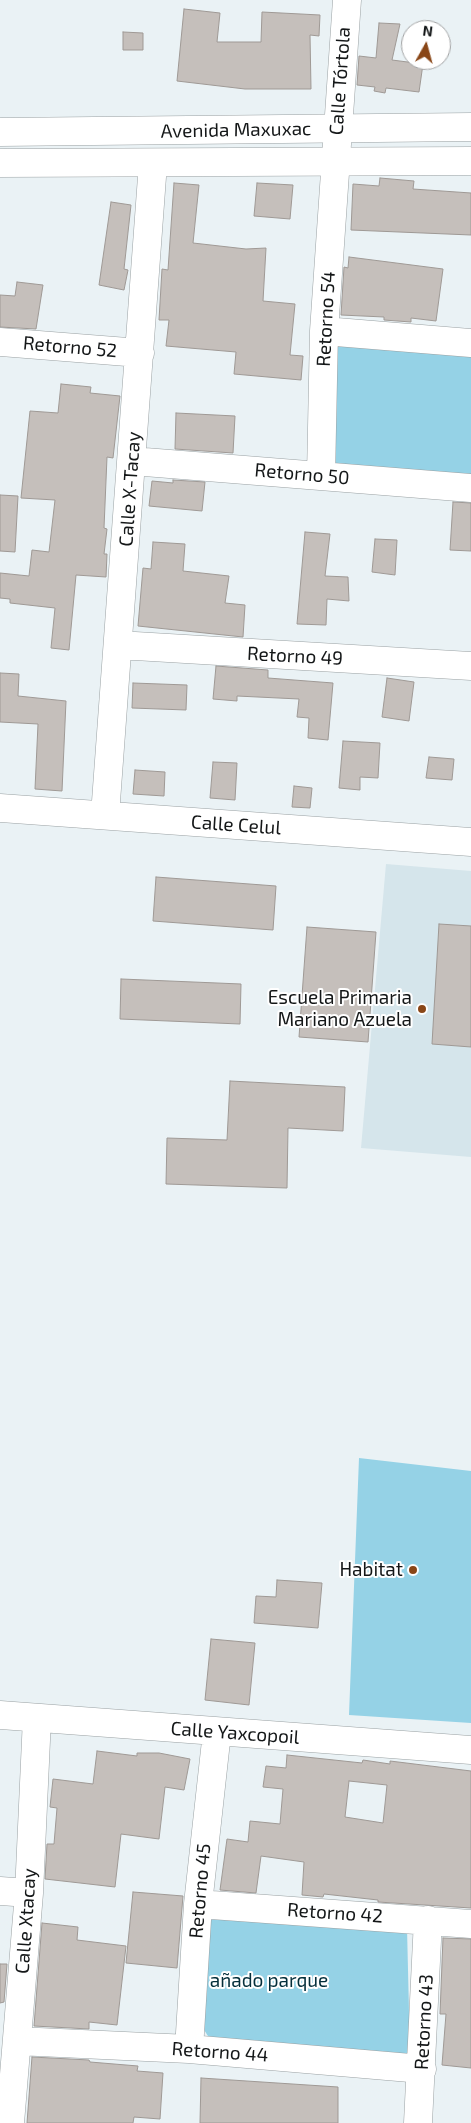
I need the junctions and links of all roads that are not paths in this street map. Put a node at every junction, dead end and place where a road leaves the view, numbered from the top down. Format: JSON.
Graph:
{"nodes":[{"id":1,"x":346,"y":0,"type":"edge"},
{"id":2,"x":471,"y":127,"type":"edge"},
{"id":3,"x":337,"y":129,"type":"junction"},
{"id":4,"x":0,"y":132,"type":"edge"},
{"id":5,"x":153,"y":162,"type":"junction"},
{"id":6,"x":334,"y":162,"type":"junction"},
{"id":7,"x":471,"y":162,"type":"edge"},
{"id":8,"x":0,"y":163,"type":"edge"},
{"id":9,"x":324,"y":331,"type":"junction"},
{"id":10,"x":0,"y":342,"type":"edge"},
{"id":11,"x":471,"y":343,"type":"edge"},
{"id":12,"x":140,"y":353,"type":"junction"},
{"id":13,"x":132,"y":461,"type":"junction"},
{"id":14,"x":321,"y":476,"type":"junction"},
{"id":15,"x":471,"y":488,"type":"edge"},
{"id":16,"x":118,"y":645,"type":"junction"},
{"id":17,"x":471,"y":666,"type":"edge"},
{"id":18,"x":0,"y":808,"type":"edge"},
{"id":19,"x":105,"y":815,"type":"junction"},
{"id":20,"x":471,"y":842,"type":"edge"},
{"id":21,"x":0,"y":1715,"type":"edge"},
{"id":22,"x":37,"y":1718,"type":"junction"},
{"id":23,"x":217,"y":1732,"type":"junction"},
{"id":24,"x":471,"y":1750,"type":"edge"},
{"id":25,"x":0,"y":1891,"type":"edge"},
{"id":26,"x":29,"y":1893,"type":"junction"},
{"id":27,"x":198,"y":1904,"type":"junction"},
{"id":28,"x":428,"y":1920,"type":"junction"},
{"id":29,"x":471,"y":1924,"type":"edge"},
{"id":30,"x":17,"y":2041,"type":"junction"},
{"id":31,"x":189,"y":2049,"type":"junction"},
{"id":32,"x":422,"y":2069,"type":"junction"},
{"id":33,"x":10,"y":2123,"type":"edge"},
{"id":34,"x":418,"y":2123,"type":"edge"}],
"edges":[{"from":1,"to":3,"type":"street","name":"Calle Tórtola"},
{"from":2,"to":3,"type":"street","name":"Avenida Maxuxac"},
{"from":3,"to":4,"type":"street","name":"Avenida Maxuxac"},
{"from":3,"to":6,"type":"street","name":"Calle Tórtola"},
{"from":5,"to":6,"type":"street","name":"Avenida Maxuxac"},
{"from":5,"to":8,"type":"street","name":"Avenida Maxuxac"},
{"from":5,"to":12,"type":"street","name":"Calle X-Tacay"},
{"from":6,"to":7,"type":"street","name":"Avenida Maxuxac"},
{"from":6,"to":9,"type":"street","name":"Retorno 54"},
{"from":9,"to":11,"type":"street"},
{"from":9,"to":14,"type":"street","name":"Retorno 54"},
{"from":10,"to":12,"type":"street","name":"Retorno 52"},
{"from":12,"to":13,"type":"street","name":"Calle X-Tacay"},
{"from":13,"to":14,"type":"street","name":"Retorno 50"},
{"from":13,"to":16,"type":"street","name":"Calle X-Tacay"},
{"from":14,"to":15,"type":"street","name":"Retorno 50"},
{"from":16,"to":17,"type":"street","name":"Retorno 49"},
{"from":16,"to":19,"type":"street","name":"Calle X-Tacay"},
{"from":18,"to":19,"type":"street","name":"Calle Celul"},
{"from":19,"to":20,"type":"street","name":"Calle Celul"},
{"from":21,"to":22,"type":"street","name":"Calle Yaxcopoil"},
{"from":22,"to":23,"type":"street","name":"Calle Yaxcopoil"},
{"from":22,"to":26,"type":"street","name":"Calle Xtacay"},
{"from":23,"to":24,"type":"street","name":"Calle Yaxcopoil"},
{"from":23,"to":27,"type":"street","name":"Retorno 45"},
{"from":25,"to":26,"type":"street"},
{"from":26,"to":30,"type":"street","name":"Calle Xtacay"},
{"from":27,"to":28,"type":"street","name":"Retorno 42"},
{"from":27,"to":31,"type":"street","name":"Retorno 45"},
{"from":28,"to":29,"type":"street","name":"Retorno 42"},
{"from":28,"to":32,"type":"street","name":"Retorno 43"},
{"from":30,"to":31,"type":"street","name":"Retorno 44"},
{"from":30,"to":33,"type":"street","name":"Calle Xtacay"},
{"from":31,"to":32,"type":"street","name":"Retorno 44"},
{"from":32,"to":34,"type":"street","name":"Retorno 43"}]}
